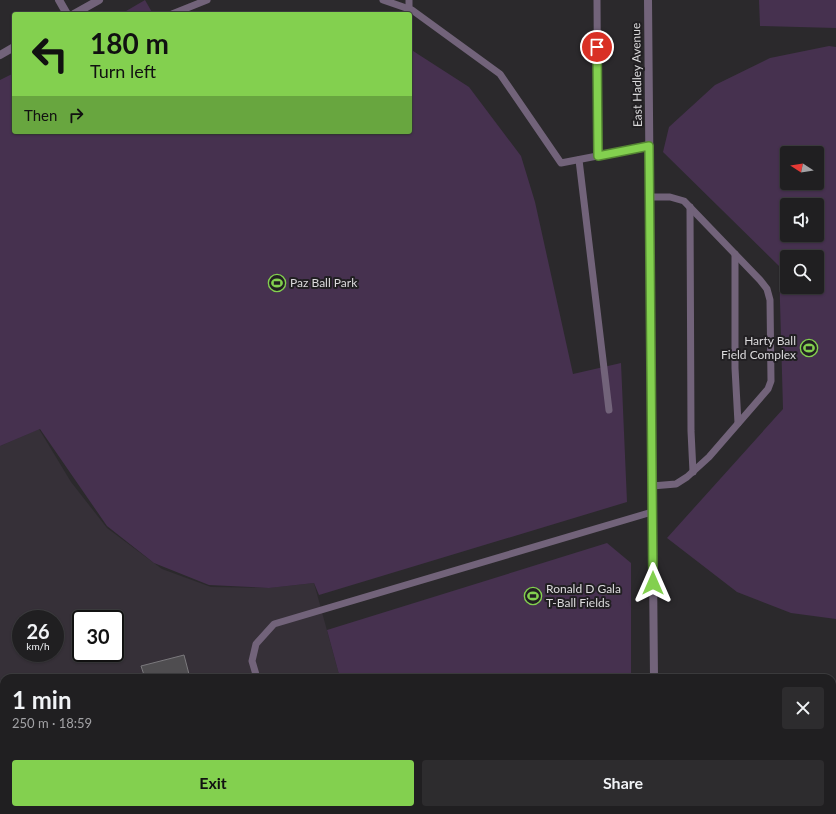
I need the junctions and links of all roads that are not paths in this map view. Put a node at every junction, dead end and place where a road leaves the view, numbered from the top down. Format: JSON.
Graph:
{"nodes":[{"id":1,"x":58,"y":0,"type":"edge"},
{"id":2,"x":99,"y":0,"type":"edge"},
{"id":3,"x":207,"y":0,"type":"edge"},
{"id":4,"x":383,"y":0,"type":"edge"},
{"id":5,"x":409,"y":0,"type":"edge"},
{"id":6,"x":597,"y":0,"type":"edge"},
{"id":7,"x":648,"y":0,"type":"edge"},
{"id":8,"x":409,"y":9,"type":"junction"},
{"id":9,"x":66,"y":12,"type":"edge"},
{"id":10,"x":78,"y":12,"type":"edge"},
{"id":11,"x":177,"y":12,"type":"edge"},
{"id":12,"x":12,"y":48,"type":"edge"},
{"id":13,"x":0,"y":55,"type":"edge"},
{"id":14,"x":649,"y":146,"type":"junction"},
{"id":15,"x":598,"y":156,"type":"junction"},
{"id":16,"x":580,"y":160,"type":"junction"},
{"id":17,"x":650,"y":197,"type":"junction"},
{"id":18,"x":690,"y":207,"type":"junction"},
{"id":19,"x":735,"y":254,"type":"junction"},
{"id":20,"x":609,"y":410,"type":"dead end"},
{"id":21,"x":738,"y":424,"type":"junction"},
{"id":22,"x":692,"y":472,"type":"junction"},
{"id":23,"x":652,"y":486,"type":"junction"},
{"id":24,"x":652,"y":512,"type":"junction"},
{"id":25,"x":256,"y":674,"type":"edge"},
{"id":26,"x":654,"y":674,"type":"edge"}],
"edges":[{"from":1,"to":9,"type":"street"},
{"from":2,"to":10,"type":"street"},
{"from":3,"to":11,"type":"lane"},
{"from":4,"to":8,"type":"lane"},
{"from":5,"to":8,"type":"lane"},
{"from":6,"to":15,"type":"lane"},
{"from":7,"to":14,"type":"street","name":"East Hadley Avenue"},
{"from":8,"to":16,"type":"lane"},
{"from":12,"to":13,"type":"street"},
{"from":14,"to":15,"type":"lane"},
{"from":14,"to":17,"type":"street","name":"East Hadley Avenue"},
{"from":15,"to":16,"type":"lane"},
{"from":16,"to":20,"type":"lane"},
{"from":17,"to":18,"type":"lane"},
{"from":17,"to":23,"type":"street","name":"East Hadley Avenue"},
{"from":18,"to":19,"type":"lane"},
{"from":18,"to":22,"type":"lane"},
{"from":19,"to":21,"type":"lane"},
{"from":19,"to":21,"type":"lane"},
{"from":21,"to":22,"type":"lane"},
{"from":22,"to":23,"type":"lane"},
{"from":23,"to":24,"type":"street","name":"East Hadley Avenue"},
{"from":24,"to":25,"type":"lane"},
{"from":24,"to":26,"type":"street","name":"East Hadley Avenue"}]}
